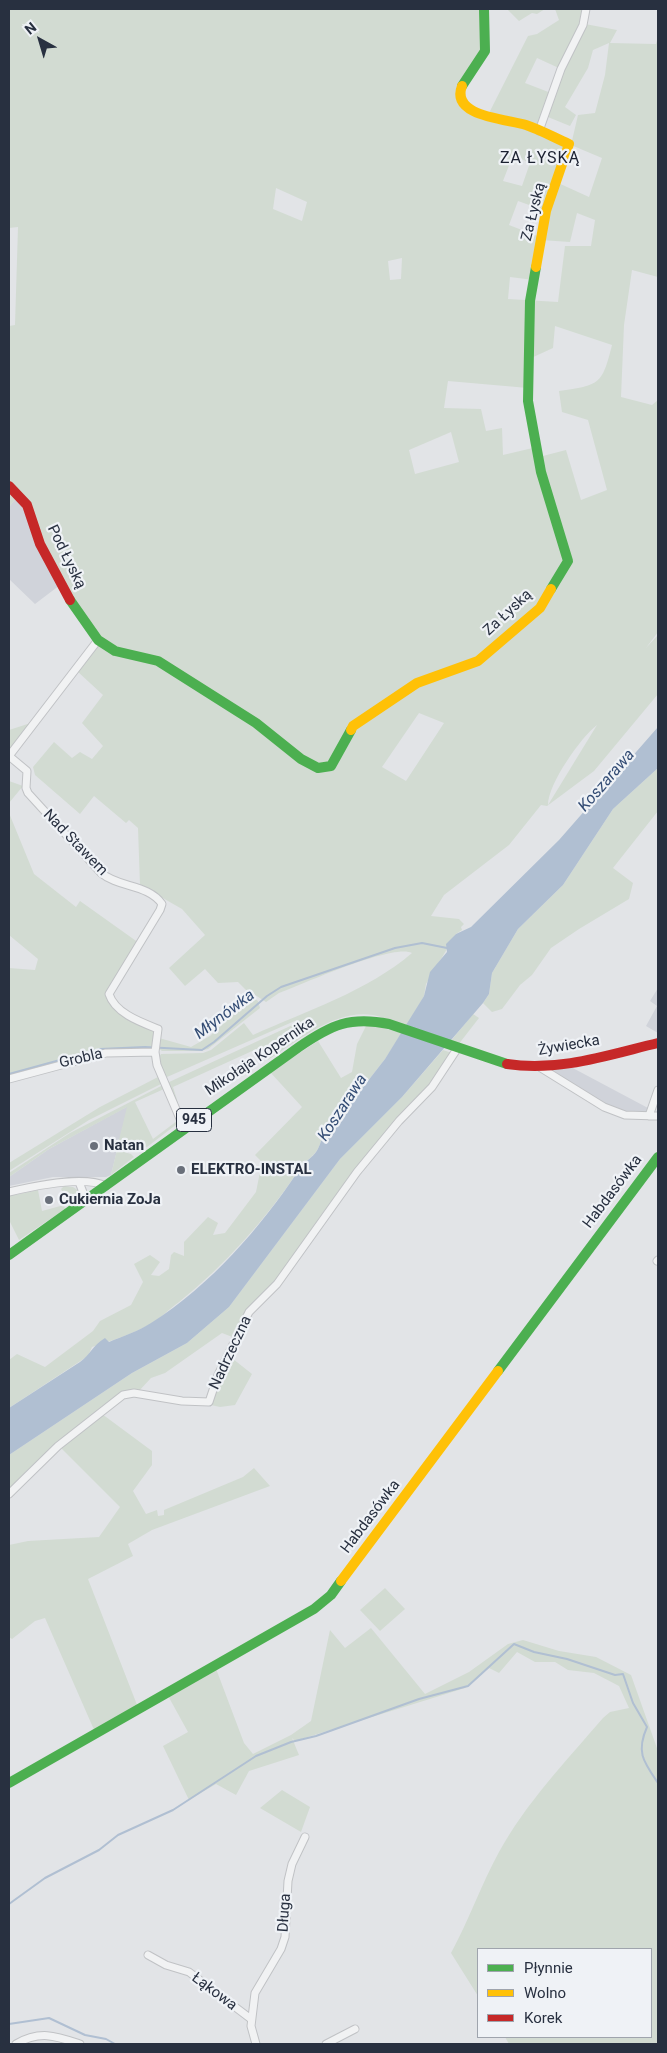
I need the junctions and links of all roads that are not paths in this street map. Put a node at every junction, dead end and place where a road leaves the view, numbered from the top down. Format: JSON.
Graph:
{"nodes":[{"id":1,"x":484,"y":9,"type":"edge"},
{"id":2,"x":586,"y":9,"type":"edge"},
{"id":3,"x":539,"y":131,"type":"junction"},
{"id":4,"x":9,"y":486,"type":"edge"},
{"id":5,"x":98,"y":640,"type":"junction"},
{"id":6,"x":658,"y":1043,"type":"edge"},
{"id":7,"x":457,"y":1049,"type":"junction"},
{"id":8,"x":155,"y":1052,"type":"junction"},
{"id":9,"x":541,"y":1068,"type":"junction"},
{"id":10,"x":9,"y":1079,"type":"edge"},
{"id":11,"x":658,"y":1090,"type":"edge"},
{"id":12,"x":649,"y":1116,"type":"junction"},
{"id":13,"x":658,"y":1116,"type":"edge"},
{"id":14,"x":184,"y":1128,"type":"junction"},
{"id":15,"x":658,"y":1157,"type":"edge"},
{"id":16,"x":79,"y":1182,"type":"junction"},
{"id":17,"x":106,"y":1186,"type":"junction"},
{"id":18,"x":9,"y":1192,"type":"edge"},
{"id":19,"x":86,"y":1200,"type":"junction"},
{"id":20,"x":9,"y":1255,"type":"edge"},
{"id":21,"x":9,"y":1494,"type":"edge"},
{"id":22,"x":9,"y":1784,"type":"edge"},
{"id":23,"x":305,"y":1837,"type":"dead end"},
{"id":24,"x":148,"y":1955,"type":"dead end"},
{"id":25,"x":251,"y":2018,"type":"junction"},
{"id":26,"x":355,"y":2029,"type":"dead end"},
{"id":27,"x":16,"y":2044,"type":"edge"},
{"id":28,"x":80,"y":2044,"type":"edge"},
{"id":29,"x":256,"y":2044,"type":"edge"},
{"id":30,"x":326,"y":2044,"type":"edge"}],
"edges":[{"from":1,"to":3,"type":"street","name":"Za Łyską"},
{"from":2,"to":3,"type":"street"},
{"from":3,"to":5,"type":"street","name":"Za Łyską"},
{"from":4,"to":5,"type":"street","name":"Pod Łyską"},
{"from":5,"to":8,"type":"street","name":"Nad Stawem"},
{"from":6,"to":9,"type":"street","name":"Żywiecka","number":"945"},
{"from":7,"to":9,"type":"street","name":"Żywiecka","number":"945"},
{"from":7,"to":14,"type":"street","name":"Mikołaja Kopernika","number":"945"},
{"from":7,"to":21,"type":"street","name":"Nadrzeczna"},
{"from":8,"to":10,"type":"street","name":"Grobla"},
{"from":8,"to":14,"type":"street","name":"Nad Stawem"},
{"from":9,"to":12,"type":"street"},
{"from":11,"to":12,"type":"street"},
{"from":12,"to":13,"type":"street"},
{"from":14,"to":17,"type":"street","name":"Mikołaja Kopernika","number":"945"},
{"from":15,"to":22,"type":"street","name":"Habdasówka"},
{"from":16,"to":17,"type":"street"},
{"from":16,"to":18,"type":"street"},
{"from":16,"to":19,"type":"street"},
{"from":17,"to":19,"type":"street","name":"Mikołaja Kopernika","number":"945"},
{"from":19,"to":20,"type":"street","name":"Mikołaja Kopernika","number":"945"},
{"from":23,"to":25,"type":"street","name":"Długa"},
{"from":24,"to":25,"type":"street","name":"Łąkowa"},
{"from":25,"to":29,"type":"street","name":"Długa"},
{"from":26,"to":30,"type":"street"},
{"from":27,"to":28,"type":"street"}]}
